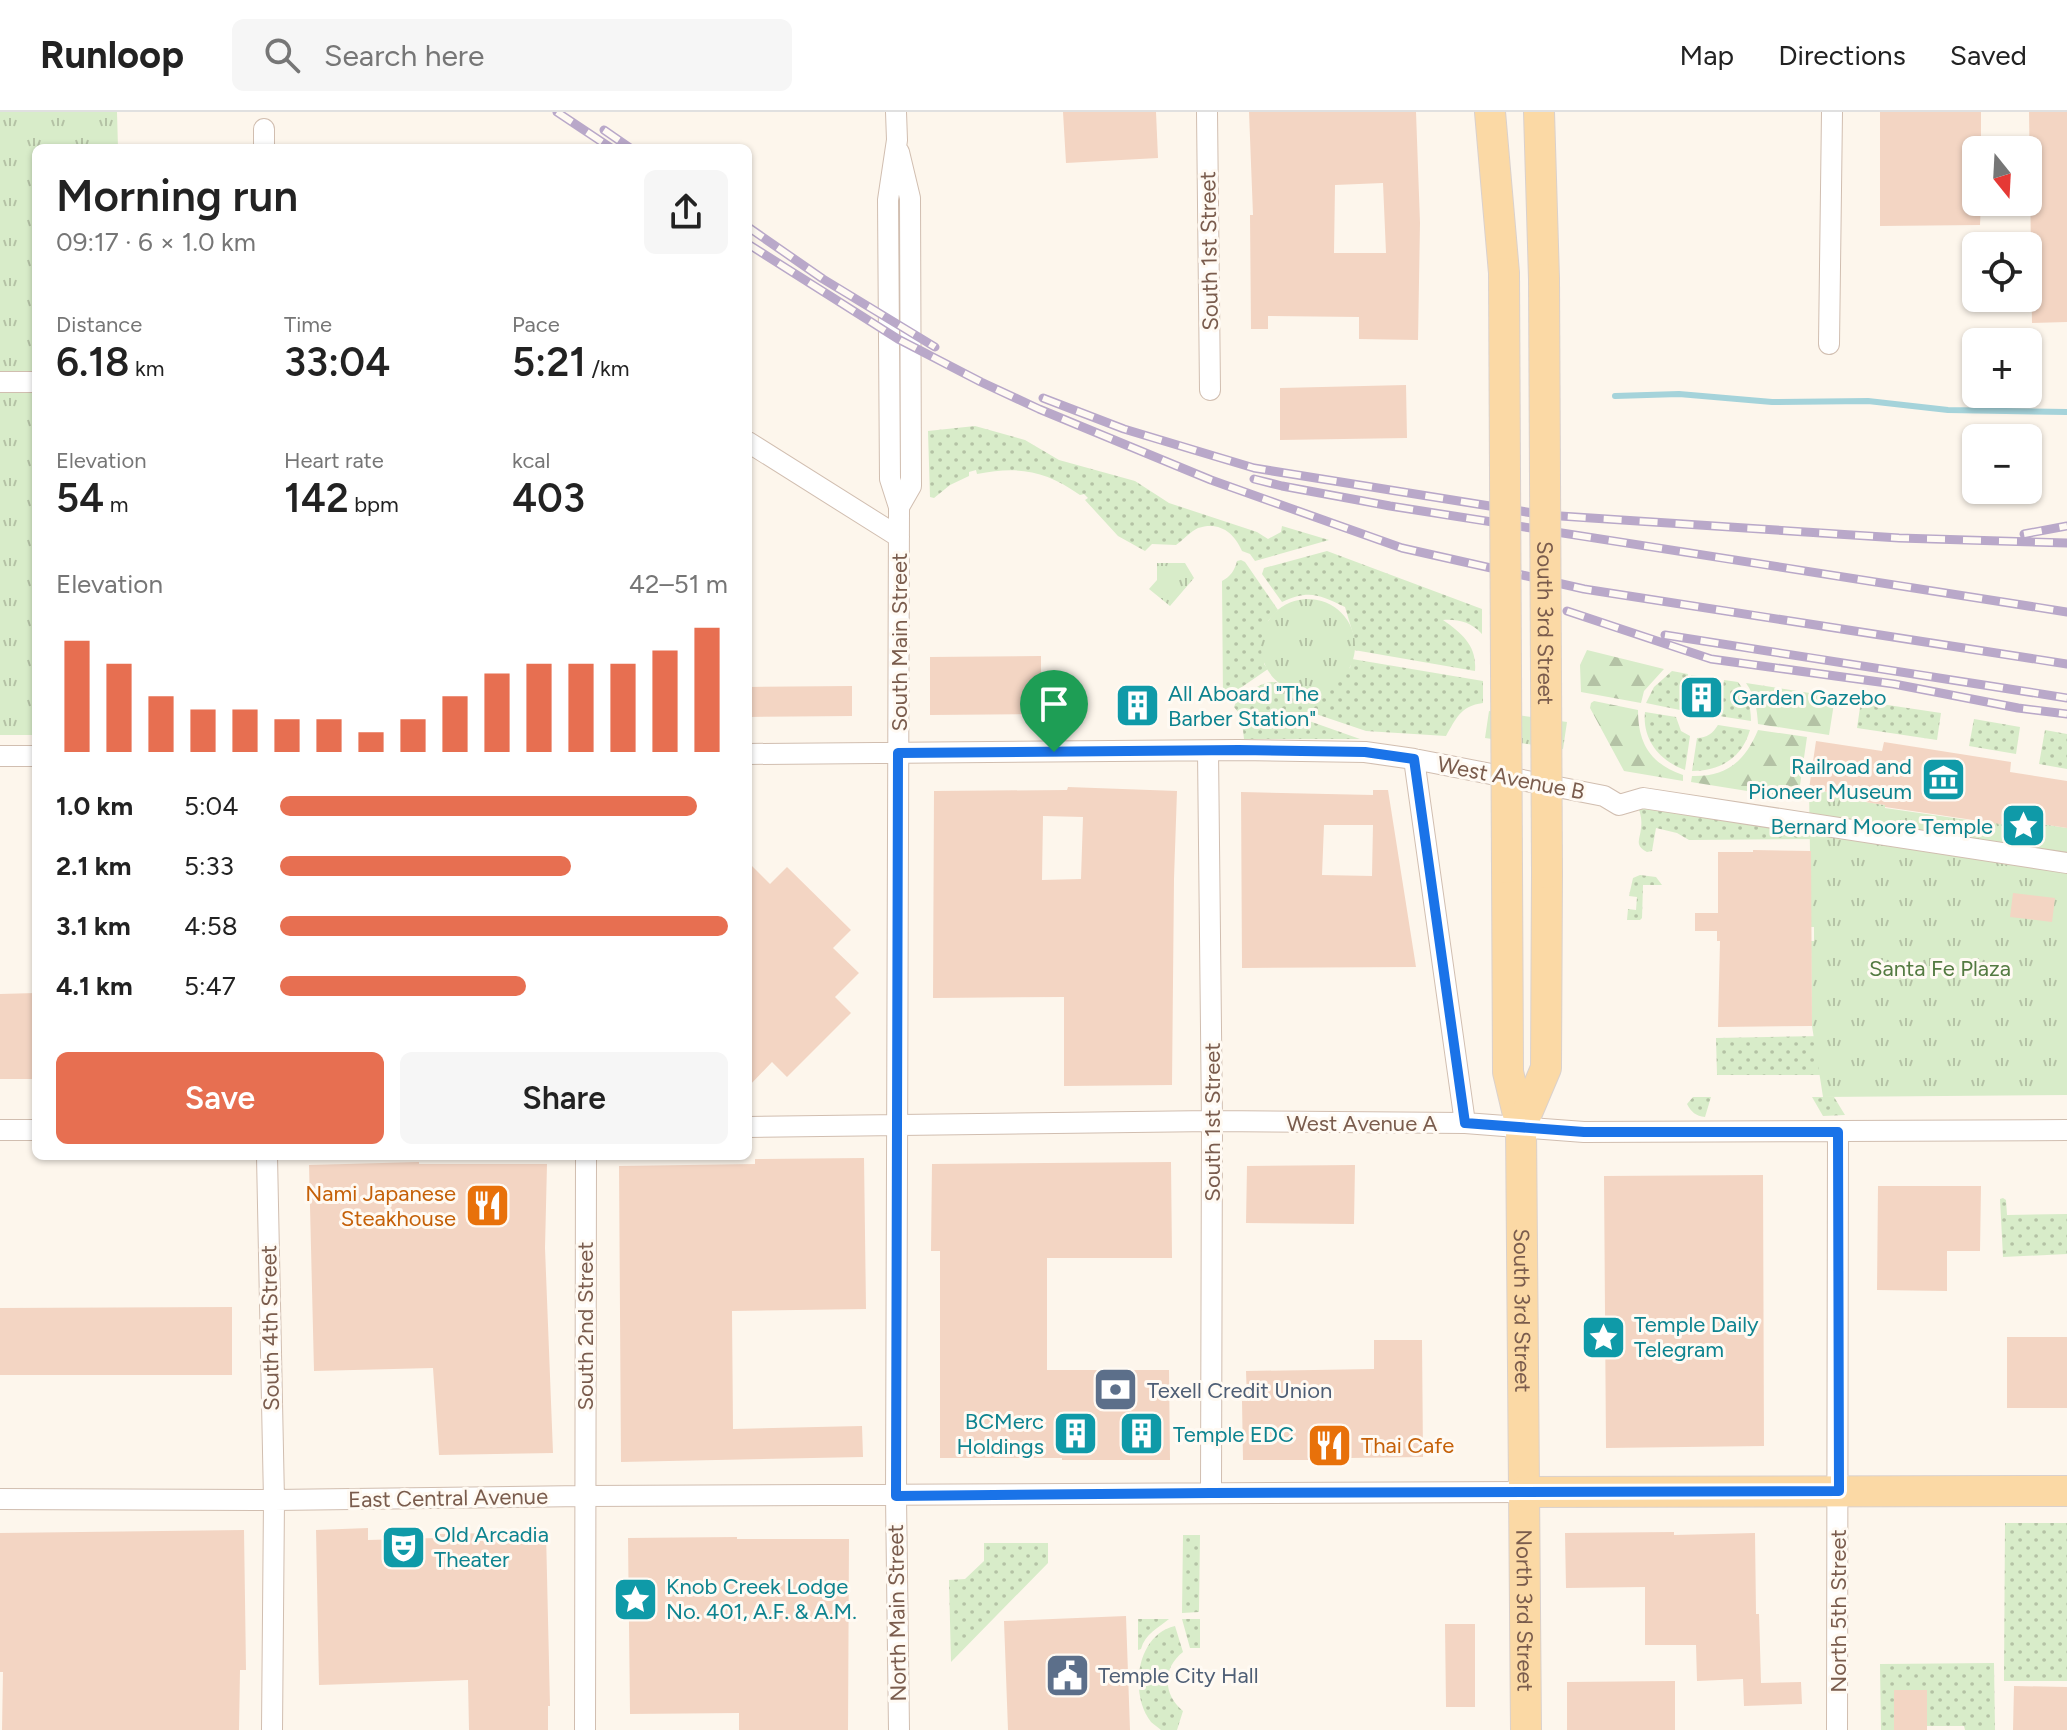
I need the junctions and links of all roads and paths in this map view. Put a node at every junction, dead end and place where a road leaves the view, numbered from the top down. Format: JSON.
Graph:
{"nodes":[{"id":1,"x":876,"y":112,"type":"edge"},
{"id":2,"x":1207,"y":112,"type":"edge"},
{"id":3,"x":1490,"y":112,"type":"edge"},
{"id":4,"x":1539,"y":112,"type":"edge"},
{"id":5,"x":1832,"y":112,"type":"edge"},
{"id":6,"x":897,"y":125,"type":"edge"},
{"id":7,"x":1829,"y":344,"type":"dead end"},
{"id":8,"x":0,"y":382,"type":"edge"},
{"id":9,"x":32,"y":382,"type":"edge"},
{"id":10,"x":1210,"y":390,"type":"dead end"},
{"id":11,"x":752,"y":445,"type":"edge"},
{"id":12,"x":899,"y":537,"type":"junction"},
{"id":13,"x":1208,"y":751,"type":"junction"},
{"id":14,"x":898,"y":753,"type":"junction"},
{"id":15,"x":752,"y":754,"type":"edge"},
{"id":16,"x":0,"y":756,"type":"edge"},
{"id":17,"x":32,"y":756,"type":"edge"},
{"id":18,"x":1414,"y":759,"type":"junction"},
{"id":19,"x":2067,"y":863,"type":"edge"},
{"id":20,"x":1212,"y":1121,"type":"junction"},
{"id":21,"x":1465,"y":1123,"type":"junction"},
{"id":22,"x":897,"y":1126,"type":"junction"},
{"id":23,"x":752,"y":1127,"type":"edge"},
{"id":24,"x":1521,"y":1127,"type":"junction"},
{"id":25,"x":0,"y":1130,"type":"edge"},
{"id":26,"x":32,"y":1130,"type":"edge"},
{"id":27,"x":2067,"y":1130,"type":"edge"},
{"id":28,"x":1838,"y":1132,"type":"junction"},
{"id":29,"x":267,"y":1160,"type":"edge"},
{"id":30,"x":586,"y":1160,"type":"edge"},
{"id":31,"x":1839,"y":1491,"type":"junction"},
{"id":32,"x":2067,"y":1491,"type":"edge"},
{"id":33,"x":1523,"y":1492,"type":"junction"},
{"id":34,"x":1211,"y":1493,"type":"junction"},
{"id":35,"x":584,"y":1496,"type":"junction"},
{"id":36,"x":896,"y":1496,"type":"junction"},
{"id":37,"x":0,"y":1499,"type":"edge"},
{"id":38,"x":274,"y":1500,"type":"junction"},
{"id":39,"x":1521,"y":1721,"type":"edge"},
{"id":40,"x":272,"y":1730,"type":"edge"},
{"id":41,"x":585,"y":1730,"type":"edge"},
{"id":42,"x":899,"y":1730,"type":"edge"},
{"id":43,"x":1837,"y":1730,"type":"edge"}],
"edges":[{"from":1,"to":6,"type":"street"},
{"from":2,"to":10,"type":"street","name":"South 1st Street"},
{"from":3,"to":24,"type":"main road","name":"South 3rd Street","bridge":true},
{"from":4,"to":24,"type":"main road","name":"South 3rd Street","bridge":true},
{"from":5,"to":7,"type":"street"},
{"from":6,"to":12,"type":"street","name":"South Main Street"},
{"from":8,"to":9,"type":"street"},
{"from":11,"to":12,"type":"street"},
{"from":12,"to":14,"type":"street","name":"South Main Street"},
{"from":13,"to":14,"type":"street","name":"West Avenue B"},
{"from":13,"to":18,"type":"street","name":"West Avenue B"},
{"from":13,"to":20,"type":"street","name":"South 1st Street"},
{"from":14,"to":15,"type":"street","name":"West Avenue B"},
{"from":14,"to":22,"type":"street","name":"South Main Street"},
{"from":16,"to":17,"type":"street"},
{"from":18,"to":19,"type":"street","name":"West Avenue B"},
{"from":18,"to":21,"type":"street"},
{"from":20,"to":21,"type":"street","name":"West Avenue A"},
{"from":20,"to":22,"type":"street","name":"West Avenue A"},
{"from":20,"to":34,"type":"street","name":"South 1st Street"},
{"from":21,"to":24,"type":"street","name":"West Avenue A"},
{"from":22,"to":23,"type":"street","name":"West Avenue A"},
{"from":22,"to":36,"type":"street","name":"South Main Street"},
{"from":24,"to":28,"type":"street","name":"West Avenue A"},
{"from":24,"to":33,"type":"main road","name":"South 3rd Street"},
{"from":25,"to":26,"type":"street"},
{"from":27,"to":28,"type":"street","name":"West Avenue A"},
{"from":28,"to":31,"type":"street","name":"North 5th Street"},
{"from":29,"to":38,"type":"street","name":"South 4th Street"},
{"from":30,"to":35,"type":"street","name":"South 2nd Street"},
{"from":31,"to":32,"type":"main road"},
{"from":31,"to":33,"type":"main road"},
{"from":31,"to":43,"type":"street","name":"North 5th Street"},
{"from":33,"to":34,"type":"street","name":"East Central Avenue"},
{"from":33,"to":39,"type":"main road","name":"North 3rd Street"},
{"from":34,"to":36,"type":"street","name":"East Central Avenue"},
{"from":35,"to":36,"type":"street","name":"East Central Avenue"},
{"from":35,"to":38,"type":"street","name":"East Central Avenue"},
{"from":35,"to":41,"type":"street","name":"South 2nd Street"},
{"from":36,"to":42,"type":"street","name":"North Main Street"},
{"from":37,"to":38,"type":"street","name":"East Central Avenue"},
{"from":38,"to":40,"type":"street","name":"South 4th Street"}]}
